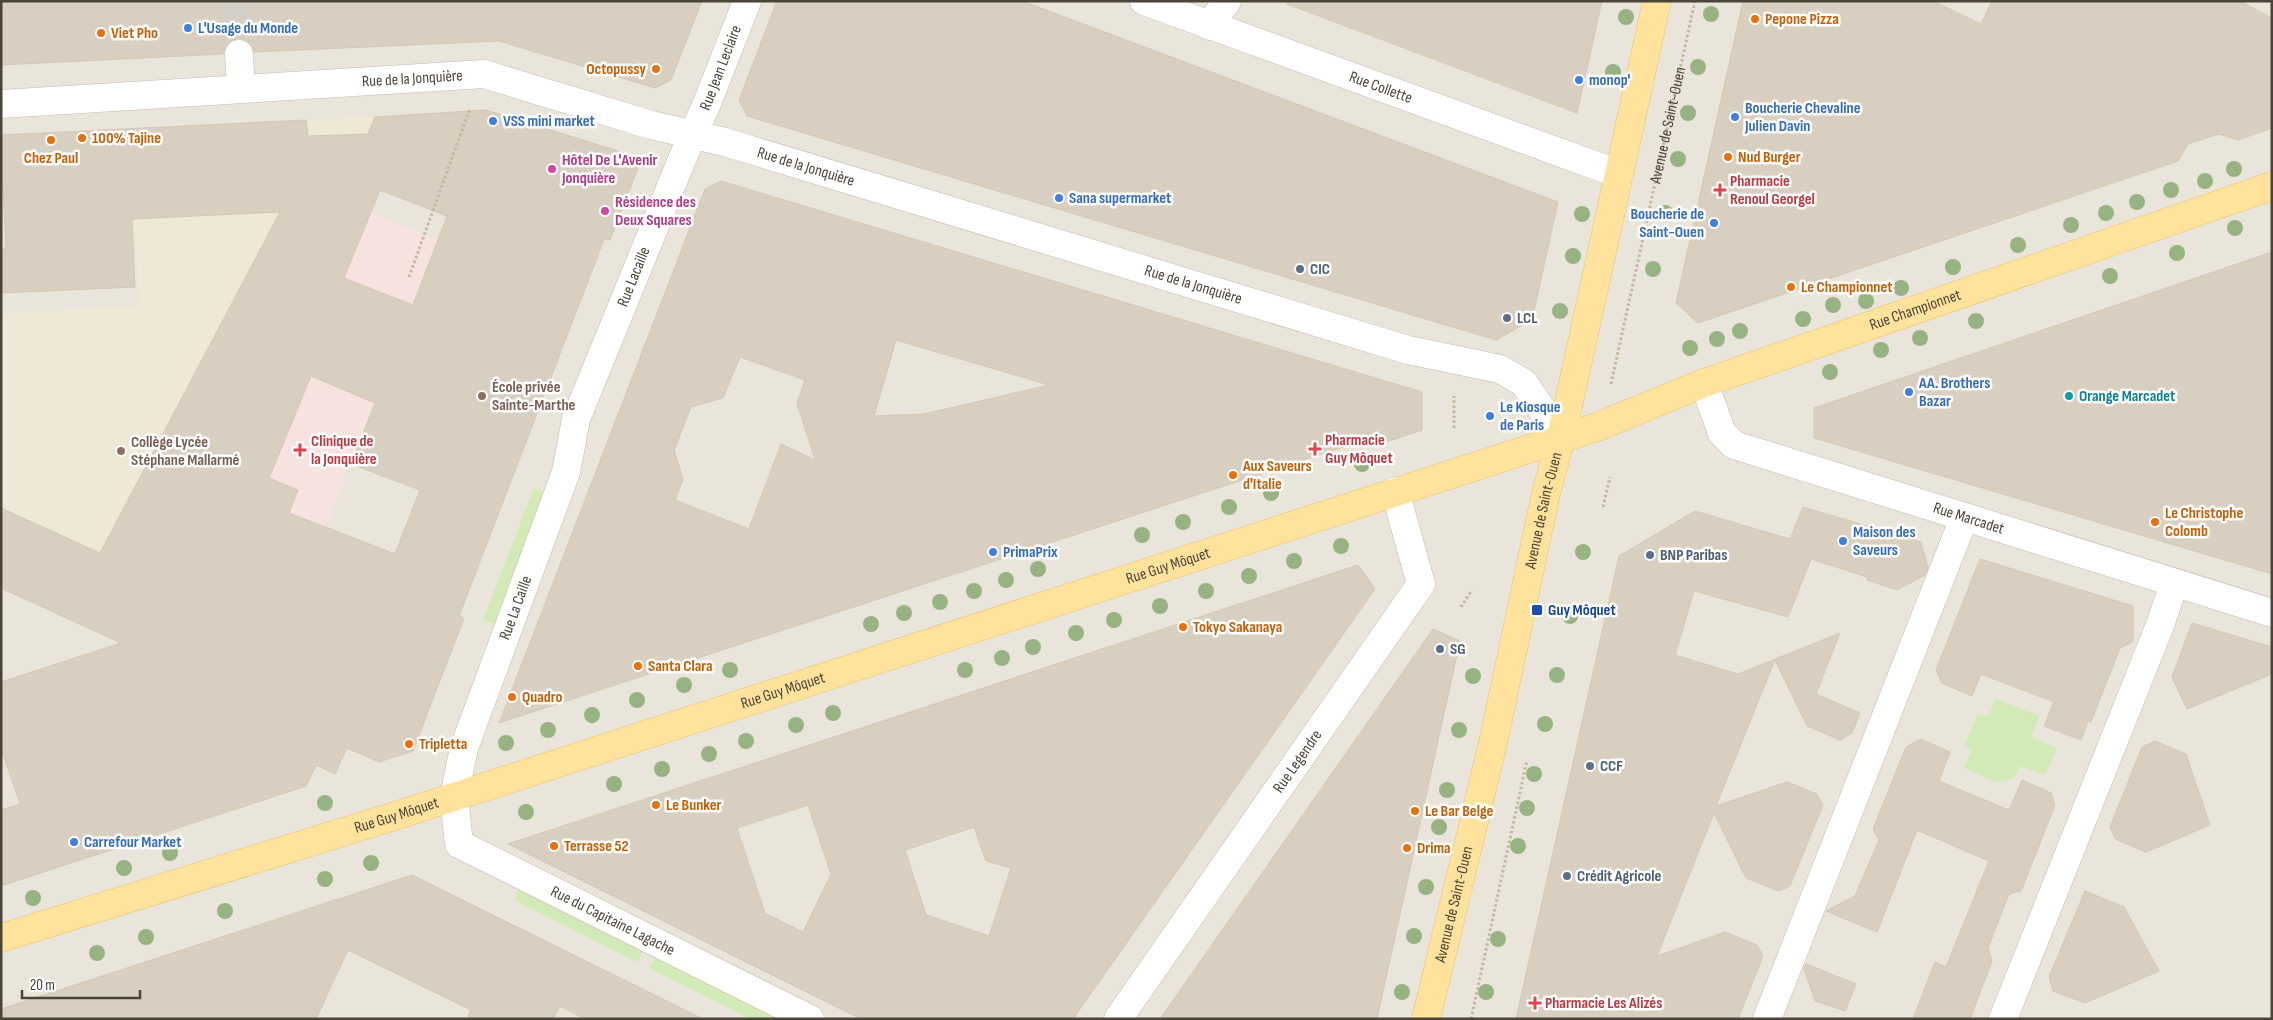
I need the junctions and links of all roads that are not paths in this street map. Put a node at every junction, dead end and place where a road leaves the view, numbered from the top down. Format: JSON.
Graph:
{"nodes":[{"id":1,"x":747,"y":1,"type":"edge"},
{"id":2,"x":1144,"y":1,"type":"edge"},
{"id":3,"x":1227,"y":1,"type":"edge"},
{"id":4,"x":1657,"y":1,"type":"edge"},
{"id":5,"x":1210,"y":26,"type":"junction"},
{"id":6,"x":239,"y":54,"type":"tunnel mouth"},
{"id":7,"x":241,"y":88,"type":"junction"},
{"id":8,"x":1,"y":104,"type":"edge"},
{"id":9,"x":694,"y":135,"type":"junction"},
{"id":10,"x":1619,"y":174,"type":"junction"},
{"id":11,"x":2272,"y":186,"type":"edge"},
{"id":12,"x":1704,"y":383,"type":"junction"},
{"id":13,"x":576,"y":419,"type":"joint"},
{"id":14,"x":1561,"y":438,"type":"junction"},
{"id":15,"x":1395,"y":491,"type":"junction"},
{"id":16,"x":1964,"y":518,"type":"junction"},
{"id":17,"x":2174,"y":584,"type":"junction"},
{"id":18,"x":2272,"y":612,"type":"edge"},
{"id":19,"x":454,"y":797,"type":"junction"},
{"id":20,"x":1,"y":938,"type":"edge"},
{"id":21,"x":810,"y":1019,"type":"edge"},
{"id":22,"x":1118,"y":1019,"type":"edge"},
{"id":23,"x":1426,"y":1019,"type":"edge"},
{"id":24,"x":1767,"y":1019,"type":"edge"},
{"id":25,"x":2003,"y":1019,"type":"edge"}],
"edges":[{"from":1,"to":9,"type":"street","name":"Rue Jean Leclaire"},
{"from":2,"to":5,"type":"street","name":"Rue Collette"},
{"from":3,"to":5,"type":"street"},
{"from":4,"to":10,"type":"main road","name":"Avenue de Saint-Ouen"},
{"from":5,"to":10,"type":"street","name":"Rue Collette"},
{"from":6,"to":7,"type":"street"},
{"from":7,"to":8,"type":"street","name":"Rue de la Jonquière"},
{"from":7,"to":9,"type":"street","name":"Rue de la Jonquière"},
{"from":9,"to":13,"type":"street","name":"Rue Lacaille"},
{"from":9,"to":14,"type":"street","name":"Rue de la Jonquière"},
{"from":10,"to":14,"type":"main road","name":"Avenue de Saint-Ouen"},
{"from":11,"to":12,"type":"main road","name":"Rue Championnet"},
{"from":12,"to":14,"type":"main road","name":"Rue Championnet"},
{"from":12,"to":16,"type":"street","name":"Rue Marcadet"},
{"from":13,"to":19,"type":"street","name":"Rue La Caille"},
{"from":14,"to":15,"type":"main road","name":"Rue Guy Môquet"},
{"from":14,"to":23,"type":"main road","name":"Avenue de Saint-Ouen"},
{"from":15,"to":19,"type":"main road","name":"Rue Guy Môquet"},
{"from":15,"to":22,"type":"street","name":"Rue Legendre"},
{"from":16,"to":17,"type":"street","name":"Rue Marcadet"},
{"from":16,"to":24,"type":"street"},
{"from":17,"to":18,"type":"street","name":"Rue Marcadet"},
{"from":17,"to":25,"type":"street"},
{"from":19,"to":20,"type":"main road","name":"Rue Guy Môquet"},
{"from":19,"to":21,"type":"street","name":"Rue du Capitaine Lagache"}]}
